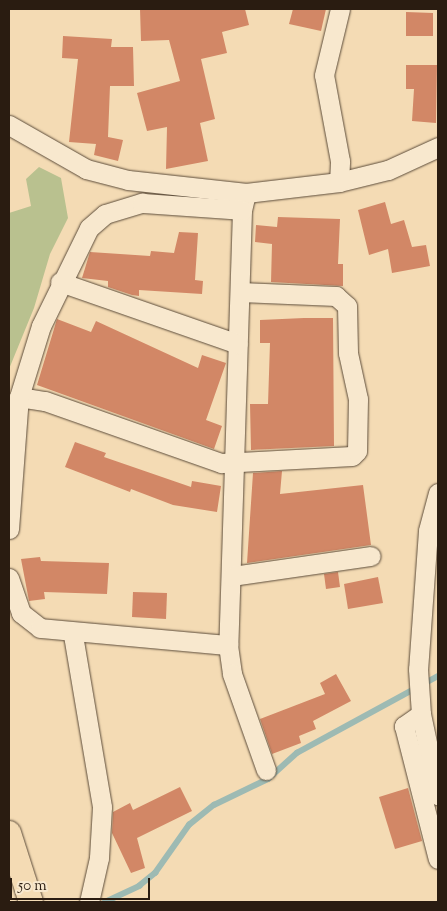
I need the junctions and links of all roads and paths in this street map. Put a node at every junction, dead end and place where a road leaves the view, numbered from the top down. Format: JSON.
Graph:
{"nodes":[{"id":1,"x":340,"y":9,"type":"edge"},
{"id":2,"x":9,"y":125,"type":"edge"},
{"id":3,"x":438,"y":147,"type":"edge"},
{"id":4,"x":339,"y":182,"type":"junction"},
{"id":5,"x":244,"y":202,"type":"junction"},
{"id":6,"x":60,"y":282,"type":"junction"},
{"id":7,"x":240,"y":292,"type":"junction"},
{"id":8,"x":238,"y":344,"type":"junction"},
{"id":9,"x":19,"y":397,"type":"junction"},
{"id":10,"x":234,"y":464,"type":"junction"},
{"id":11,"x":10,"y":477,"type":"edge"},
{"id":12,"x":438,"y":493,"type":"edge"},
{"id":13,"x":9,"y":529,"type":"edge"},
{"id":14,"x":371,"y":556,"type":"dead end"},
{"id":15,"x":232,"y":576,"type":"junction"},
{"id":16,"x":9,"y":578,"type":"edge"},
{"id":17,"x":73,"y":635,"type":"junction"},
{"id":18,"x":228,"y":645,"type":"junction"},
{"id":19,"x":421,"y":714,"type":"junction"},
{"id":20,"x":266,"y":770,"type":"dead end"},
{"id":21,"x":438,"y":795,"type":"edge"},
{"id":22,"x":9,"y":833,"type":"edge"},
{"id":23,"x":438,"y":859,"type":"edge"},
{"id":24,"x":31,"y":902,"type":"edge"},
{"id":25,"x":89,"y":902,"type":"edge"}],
"edges":[{"from":1,"to":4,"type":"street"},
{"from":2,"to":5,"type":"street"},
{"from":3,"to":4,"type":"street"},
{"from":4,"to":5,"type":"street"},
{"from":5,"to":6,"type":"street"},
{"from":5,"to":7,"type":"street"},
{"from":6,"to":8,"type":"street"},
{"from":6,"to":9,"type":"street"},
{"from":7,"to":8,"type":"street"},
{"from":7,"to":10,"type":"street"},
{"from":8,"to":10,"type":"street"},
{"from":9,"to":10,"type":"street"},
{"from":9,"to":11,"type":"street"},
{"from":10,"to":15,"type":"street"},
{"from":11,"to":13,"type":"street"},
{"from":12,"to":19,"type":"street"},
{"from":14,"to":15,"type":"street"},
{"from":15,"to":18,"type":"street"},
{"from":16,"to":17,"type":"street"},
{"from":17,"to":18,"type":"street"},
{"from":17,"to":25,"type":"street"},
{"from":18,"to":20,"type":"street"},
{"from":19,"to":21,"type":"street"},
{"from":19,"to":23,"type":"street"},
{"from":22,"to":24,"type":"main road"}]}
